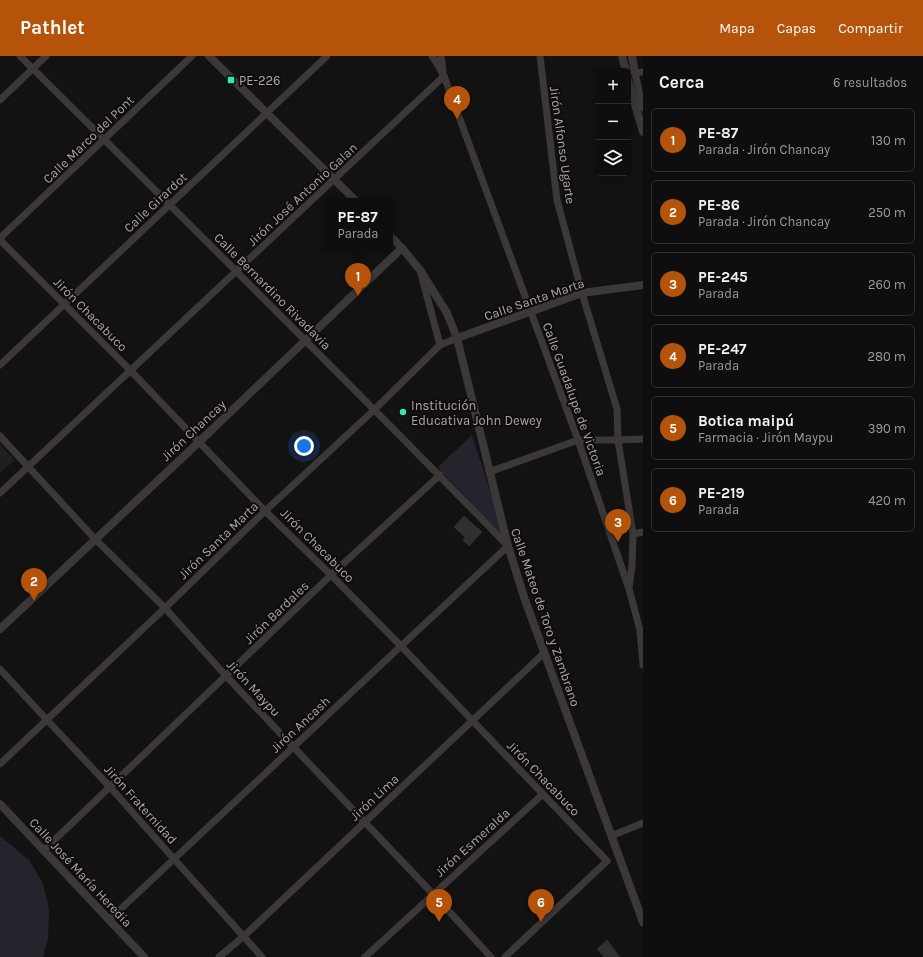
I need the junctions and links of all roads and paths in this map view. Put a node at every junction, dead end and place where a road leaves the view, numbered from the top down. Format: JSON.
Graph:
{"nodes":[{"id":1,"x":20,"y":56,"type":"edge"},
{"id":2,"x":46,"y":56,"type":"edge"},
{"id":3,"x":192,"y":56,"type":"edge"},
{"id":4,"x":209,"y":56,"type":"edge"},
{"id":5,"x":327,"y":56,"type":"edge"},
{"id":6,"x":432,"y":56,"type":"edge"},
{"id":7,"x":441,"y":56,"type":"edge"},
{"id":8,"x":540,"y":56,"type":"edge"},
{"id":9,"x":622,"y":56,"type":"edge"},
{"id":10,"x":632,"y":56,"type":"edge"},
{"id":11,"x":625,"y":68,"type":"edge"},
{"id":12,"x":33,"y":69,"type":"junction"},
{"id":13,"x":639,"y":72,"type":"edge"},
{"id":14,"x":444,"y":76,"type":"junction"},
{"id":15,"x":631,"y":90,"type":"edge"},
{"id":16,"x":0,"y":100,"type":"edge"},
{"id":17,"x":643,"y":108,"type":"edge"},
{"id":18,"x":266,"y":113,"type":"junction"},
{"id":19,"x":643,"y":132,"type":"edge"},
{"id":20,"x":104,"y":140,"type":"junction"},
{"id":21,"x":335,"y":179,"type":"junction"},
{"id":22,"x":353,"y":198,"type":"edge"},
{"id":23,"x":170,"y":205,"type":"junction"},
{"id":24,"x":0,"y":239,"type":"edge"},
{"id":25,"x":393,"y":239,"type":"edge"},
{"id":26,"x":402,"y":248,"type":"junction"},
{"id":27,"x":420,"y":270,"type":"junction"},
{"id":28,"x":237,"y":271,"type":"junction"},
{"id":29,"x":643,"y":284,"type":"edge"},
{"id":30,"x":582,"y":294,"type":"junction"},
{"id":31,"x":64,"y":304,"type":"junction"},
{"id":32,"x":531,"y":312,"type":"junction"},
{"id":33,"x":457,"y":338,"type":"junction"},
{"id":34,"x":306,"y":340,"type":"junction"},
{"id":35,"x":440,"y":345,"type":"junction"},
{"id":36,"x":0,"y":365,"type":"edge"},
{"id":37,"x":130,"y":370,"type":"junction"},
{"id":38,"x":374,"y":410,"type":"junction"},
{"id":39,"x":0,"y":436,"type":"edge"},
{"id":40,"x":643,"y":439,"type":"edge"},
{"id":41,"x":578,"y":440,"type":"junction"},
{"id":42,"x":618,"y":440,"type":"junction"},
{"id":43,"x":199,"y":442,"type":"junction"},
{"id":44,"x":27,"y":467,"type":"junction"},
{"id":45,"x":489,"y":472,"type":"junction"},
{"id":46,"x":440,"y":475,"type":"junction"},
{"id":47,"x":0,"y":493,"type":"edge"},
{"id":48,"x":265,"y":510,"type":"junction"},
{"id":49,"x":643,"y":532,"type":"edge"},
{"id":50,"x":633,"y":534,"type":"junction"},
{"id":51,"x":95,"y":539,"type":"junction"},
{"id":52,"x":508,"y":546,"type":"junction"},
{"id":53,"x":331,"y":575,"type":"junction"},
{"id":54,"x":629,"y":589,"type":"junction"},
{"id":55,"x":165,"y":608,"type":"junction"},
{"id":56,"x":0,"y":629,"type":"edge"},
{"id":57,"x":642,"y":629,"type":"edge"},
{"id":58,"x":401,"y":646,"type":"junction"},
{"id":59,"x":544,"y":653,"type":"junction"},
{"id":60,"x":643,"y":665,"type":"edge"},
{"id":61,"x":0,"y":669,"type":"edge"},
{"id":62,"x":226,"y":676,"type":"junction"},
{"id":63,"x":46,"y":720,"type":"junction"},
{"id":64,"x":473,"y":720,"type":"junction"},
{"id":65,"x":294,"y":747,"type":"junction"},
{"id":66,"x":0,"y":764,"type":"edge"},
{"id":67,"x":110,"y":787,"type":"junction"},
{"id":68,"x":543,"y":794,"type":"junction"},
{"id":69,"x":0,"y":804,"type":"edge"},
{"id":70,"x":365,"y":822,"type":"junction"},
{"id":71,"x":643,"y":823,"type":"edge"},
{"id":72,"x":611,"y":836,"type":"junction"},
{"id":73,"x":44,"y":850,"type":"junction"},
{"id":74,"x":620,"y":858,"type":"junction"},
{"id":75,"x":174,"y":859,"type":"junction"},
{"id":76,"x":607,"y":861,"type":"junction"},
{"id":77,"x":433,"y":894,"type":"junction"},
{"id":78,"x":642,"y":918,"type":"edge"},
{"id":79,"x":109,"y":920,"type":"junction"},
{"id":80,"x":244,"y":936,"type":"junction"},
{"id":81,"x":144,"y":957,"type":"edge"},
{"id":82,"x":219,"y":957,"type":"edge"},
{"id":83,"x":262,"y":957,"type":"edge"},
{"id":84,"x":365,"y":957,"type":"edge"},
{"id":85,"x":491,"y":957,"type":"edge"},
{"id":86,"x":505,"y":957,"type":"edge"}],
"edges":[{"from":1,"to":12,"type":"street","name":"Calle Bernardino Rivadavia"},
{"from":2,"to":12,"type":"street"},
{"from":3,"to":20,"type":"street","name":"Calle Marco del Pont"},
{"from":4,"to":18,"type":"street"},
{"from":5,"to":18,"type":"street","name":"Calle Girardot"},
{"from":6,"to":14,"type":"street","name":"Calle Guadalupe de Victoria"},
{"from":7,"to":14,"type":"street"},
{"from":8,"to":30,"type":"street","name":"Jirón Alfonso Ugarte"},
{"from":9,"to":11,"type":"street"},
{"from":10,"to":13,"type":"street"},
{"from":12,"to":16,"type":"street"},
{"from":12,"to":20,"type":"street","name":"Calle Bernardino Rivadavia"},
{"from":13,"to":17,"type":"street"},
{"from":14,"to":21,"type":"street","name":"Jirón José Antonio Galan"},
{"from":14,"to":32,"type":"street","name":"Calle Guadalupe de Victoria"},
{"from":15,"to":19,"type":"street"},
{"from":18,"to":21,"type":"street"},
{"from":18,"to":23,"type":"street","name":"Calle Girardot"},
{"from":20,"to":23,"type":"street","name":"Calle Bernardino Rivadavia"},
{"from":20,"to":24,"type":"street","name":"Calle Marco del Pont"},
{"from":21,"to":22,"type":"street"},
{"from":21,"to":28,"type":"street","name":"Jirón José Antonio Galan"},
{"from":23,"to":28,"type":"street","name":"Calle Bernardino Rivadavia"},
{"from":23,"to":31,"type":"street","name":"Calle Girardot"},
{"from":24,"to":31,"type":"street","name":"Jirón Chacabuco"},
{"from":25,"to":26,"type":"street","name":"Calle Mateo de Toro y Zambrano"},
{"from":26,"to":27,"type":"street","name":"Calle Mateo de Toro y Zambrano"},
{"from":26,"to":34,"type":"street","name":"Jirón Chancay"},
{"from":27,"to":33,"type":"street","name":"Calle Mateo de Toro y Zambrano"},
{"from":27,"to":35,"type":"street"},
{"from":28,"to":34,"type":"street","name":"Calle Bernardino Rivadavia"},
{"from":28,"to":37,"type":"street","name":"Jirón José Antonio Galan"},
{"from":29,"to":30,"type":"street","name":"Calle Santa Marta"},
{"from":30,"to":32,"type":"street","name":"Calle Santa Marta"},
{"from":30,"to":42,"type":"street","name":"Jirón Alfonso Ugarte"},
{"from":31,"to":36,"type":"street","name":"Calle Girardot"},
{"from":31,"to":37,"type":"street","name":"Jirón Chacabuco"},
{"from":32,"to":33,"type":"street","name":"Calle Santa Marta"},
{"from":32,"to":41,"type":"street","name":"Calle Guadalupe de Victoria"},
{"from":33,"to":35,"type":"street","name":"Jirón Santa Marta"},
{"from":33,"to":45,"type":"street","name":"Calle Mateo de Toro y Zambrano"},
{"from":34,"to":38,"type":"street","name":"Calle Bernardino Rivadavia"},
{"from":34,"to":43,"type":"street","name":"Jirón Chancay"},
{"from":35,"to":38,"type":"street","name":"Jirón Santa Marta"},
{"from":37,"to":43,"type":"street","name":"Jirón Chacabuco"},
{"from":37,"to":44,"type":"street","name":"Jirón José Antonio Galan"},
{"from":38,"to":46,"type":"street","name":"Calle Bernardino Rivadavia"},
{"from":38,"to":48,"type":"street","name":"Jirón Santa Marta"},
{"from":39,"to":44,"type":"street","name":"Jirón Maypu"},
{"from":40,"to":42,"type":"street"},
{"from":41,"to":42,"type":"street"},
{"from":41,"to":45,"type":"street"},
{"from":41,"to":54,"type":"street","name":"Calle Guadalupe de Victoria"},
{"from":42,"to":50,"type":"street","name":"Jirón Alfonso Ugarte"},
{"from":43,"to":48,"type":"street","name":"Jirón Chacabuco"},
{"from":43,"to":51,"type":"street","name":"Jirón Chancay"},
{"from":44,"to":47,"type":"street","name":"Jirón José Antonio Galan"},
{"from":44,"to":51,"type":"street","name":"Jirón Maypu"},
{"from":45,"to":52,"type":"street","name":"Calle Mateo de Toro y Zambrano"},
{"from":46,"to":52,"type":"street","name":"Calle Bernardino Rivadavia"},
{"from":46,"to":53,"type":"street","name":"Jirón Bardales"},
{"from":48,"to":53,"type":"street","name":"Jirón Chacabuco"},
{"from":48,"to":55,"type":"street","name":"Jirón Santa Marta"},
{"from":49,"to":50,"type":"street"},
{"from":50,"to":54,"type":"street","name":"Jirón Alfonso Ugarte"},
{"from":51,"to":55,"type":"street","name":"Jirón Maypu"},
{"from":51,"to":56,"type":"street","name":"Jirón Chancay"},
{"from":52,"to":58,"type":"street","name":"Jirón Ancash"},
{"from":52,"to":59,"type":"street","name":"Calle Mateo de Toro y Zambrano"},
{"from":53,"to":58,"type":"street","name":"Jirón Chacabuco"},
{"from":53,"to":62,"type":"street","name":"Jirón Bardales"},
{"from":54,"to":57,"type":"street","name":"Calle Guadalupe de Victoria"},
{"from":55,"to":62,"type":"street","name":"Jirón Maypu"},
{"from":55,"to":63,"type":"street","name":"Jirón Santa Marta"},
{"from":57,"to":60,"type":"street","name":"Calle Guadalupe de Victoria"},
{"from":58,"to":64,"type":"street","name":"Jirón Chacabuco"},
{"from":58,"to":65,"type":"street","name":"Jirón Ancash"},
{"from":59,"to":64,"type":"street","name":"Jirón Lima"},
{"from":59,"to":72,"type":"street","name":"Calle Mateo de Toro y Zambrano"},
{"from":61,"to":63,"type":"street","name":"Jirón Fraternidad"},
{"from":62,"to":65,"type":"street","name":"Jirón Maypu"},
{"from":62,"to":67,"type":"street","name":"Jirón Bardales"},
{"from":63,"to":66,"type":"street","name":"Jirón Santa Marta"},
{"from":63,"to":67,"type":"street","name":"Jirón Fraternidad"},
{"from":64,"to":68,"type":"street","name":"Jirón Chacabuco"},
{"from":64,"to":70,"type":"street","name":"Jirón Lima"},
{"from":65,"to":70,"type":"street","name":"Jirón Maypu"},
{"from":65,"to":75,"type":"street","name":"Jirón Ancash"},
{"from":67,"to":73,"type":"street","name":"Jirón Bardales"},
{"from":67,"to":75,"type":"street","name":"Jirón Fraternidad"},
{"from":68,"to":76,"type":"street","name":"Jirón Chacabuco"},
{"from":68,"to":77,"type":"street","name":"Jirón Esmeralda"},
{"from":69,"to":73,"type":"street","name":"Calle José María Heredia"},
{"from":70,"to":77,"type":"street","name":"Jirón Maypu"},
{"from":70,"to":80,"type":"street","name":"Jirón Lima"},
{"from":71,"to":72,"type":"street"},
{"from":72,"to":74,"type":"street","name":"Calle Mateo de Toro y Zambrano"},
{"from":73,"to":79,"type":"street","name":"Calle José María Heredia"},
{"from":74,"to":76,"type":"street"},
{"from":74,"to":78,"type":"street","name":"Calle Mateo de Toro y Zambrano"},
{"from":75,"to":79,"type":"street","name":"Jirón Ancash"},
{"from":75,"to":80,"type":"street","name":"Jirón Fraternidad"},
{"from":76,"to":86,"type":"street"},
{"from":77,"to":84,"type":"street","name":"Jirón Esmeralda"},
{"from":77,"to":85,"type":"street","name":"Jirón Maypu"},
{"from":79,"to":81,"type":"street","name":"Calle José María Heredia"},
{"from":80,"to":82,"type":"street","name":"Jirón Lima"},
{"from":80,"to":83,"type":"street","name":"Jirón Fraternidad"}]}
